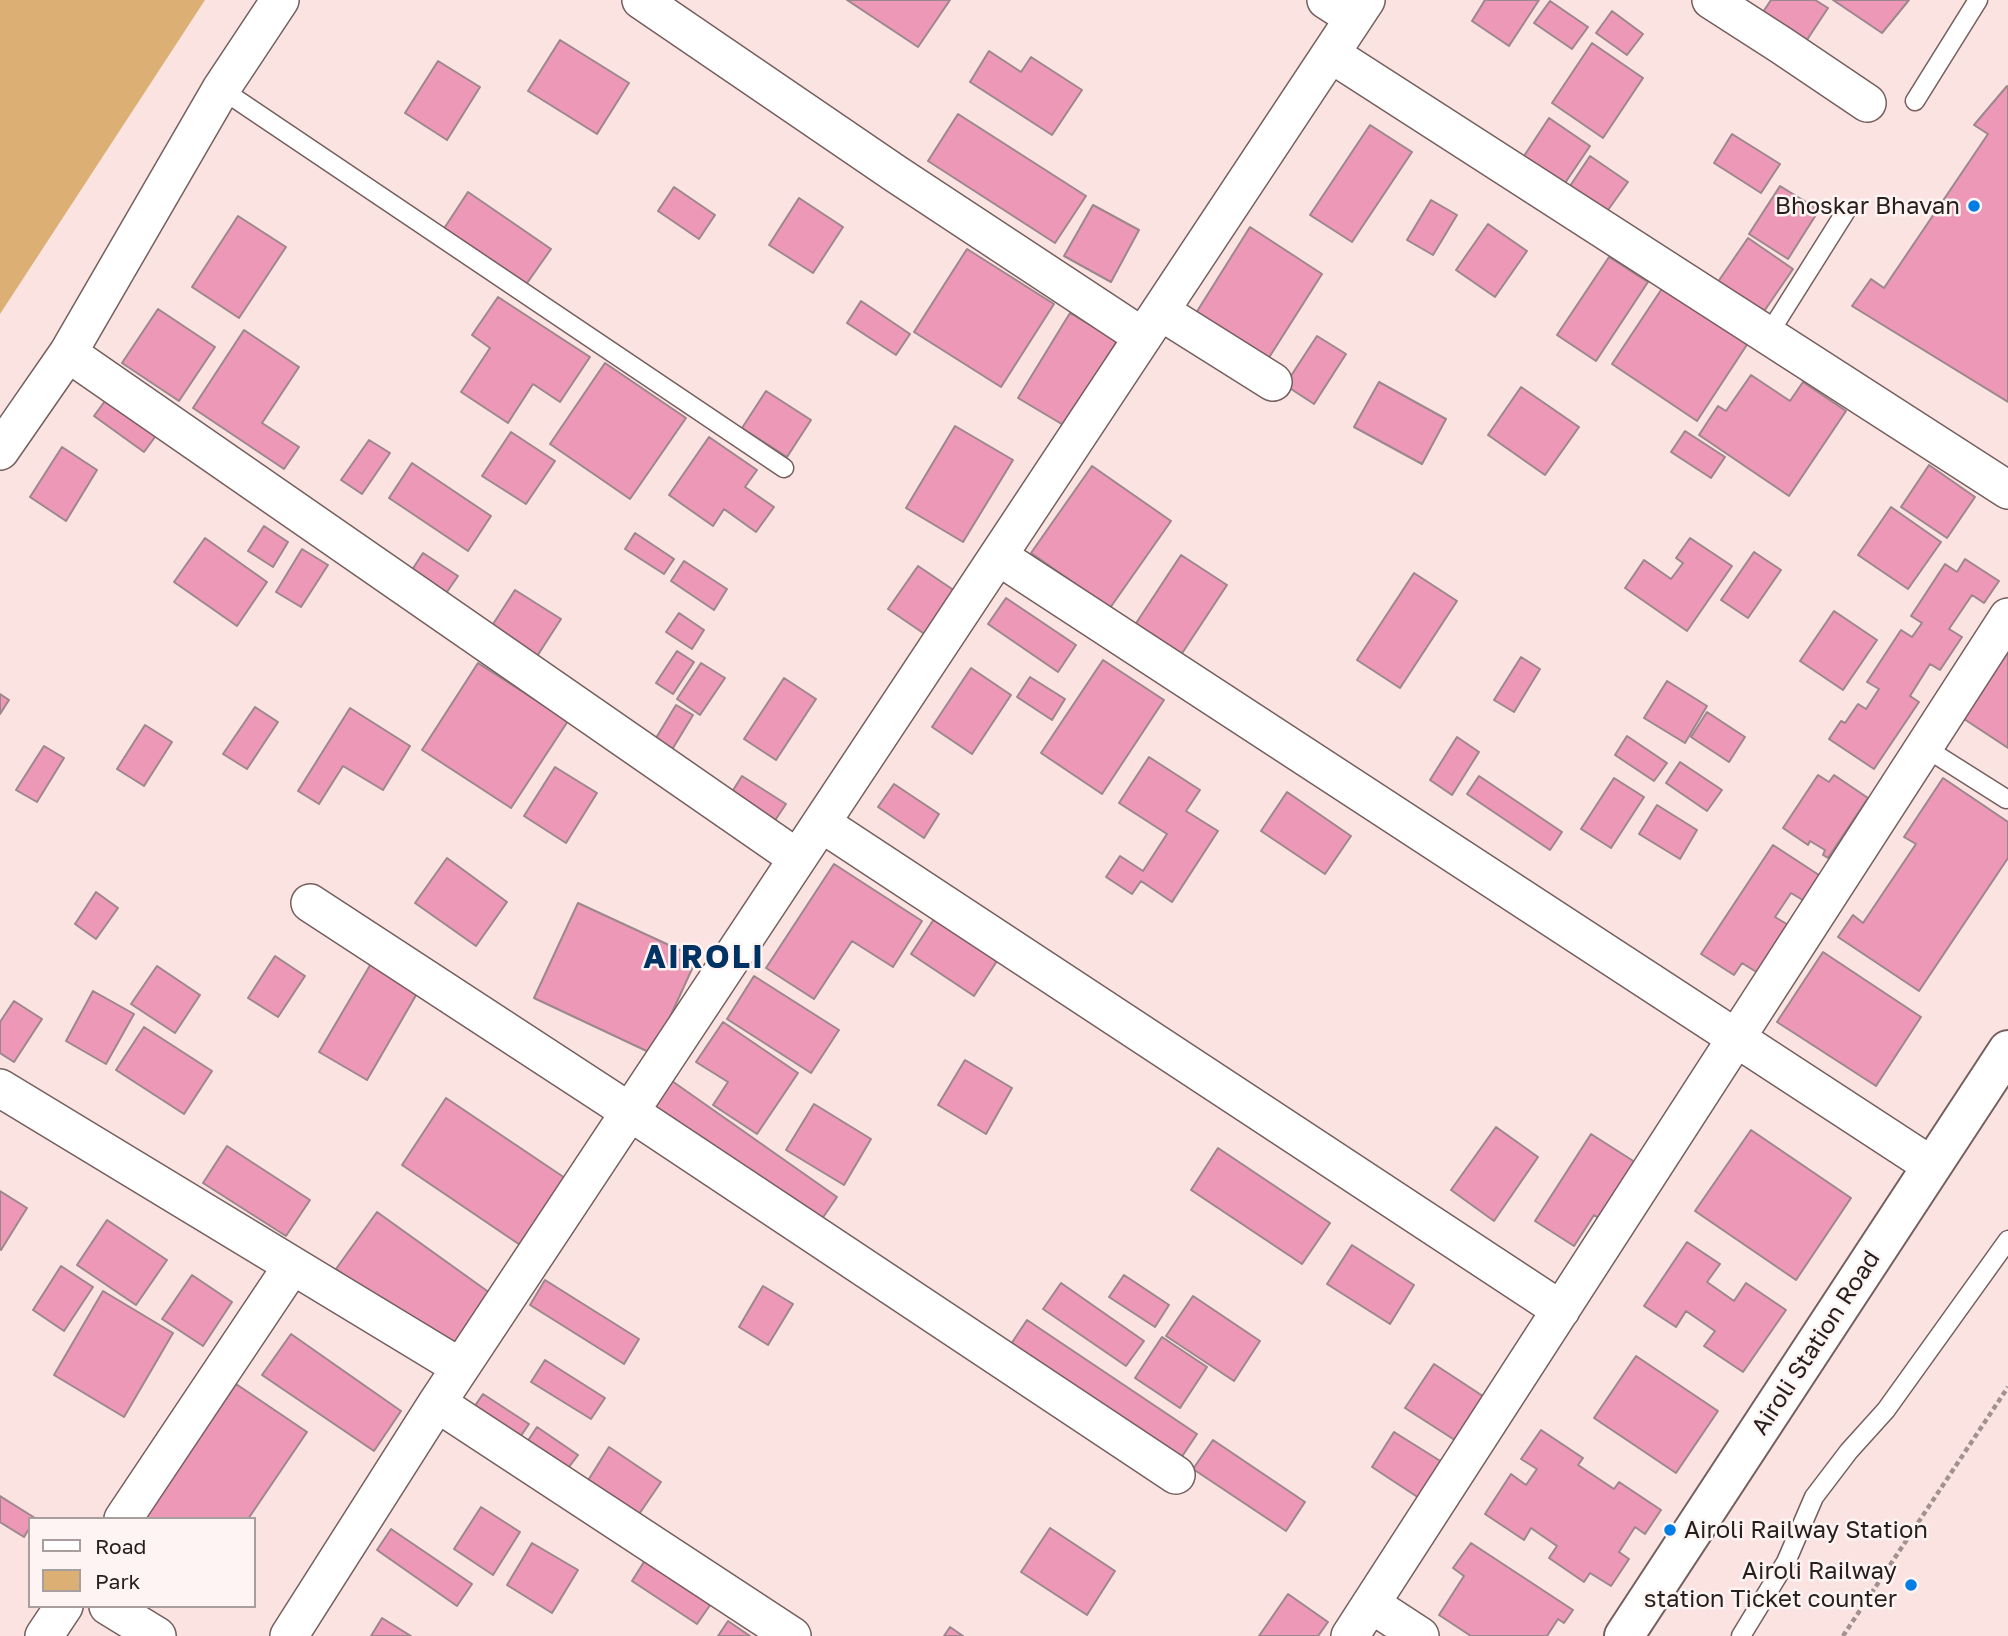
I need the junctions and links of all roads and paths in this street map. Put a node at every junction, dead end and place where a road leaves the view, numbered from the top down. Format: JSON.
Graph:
{"nodes":[{"id":1,"x":280,"y":0,"type":"edge"},
{"id":2,"x":641,"y":0,"type":"edge"},
{"id":3,"x":1711,"y":0,"type":"edge"},
{"id":4,"x":1978,"y":0,"type":"edge"},
{"id":5,"x":1349,"y":6,"type":"edge"},
{"id":6,"x":1331,"y":54,"type":"junction"},
{"id":7,"x":221,"y":89,"type":"junction"},
{"id":8,"x":1914,"y":101,"type":"dead end"},
{"id":9,"x":1867,"y":103,"type":"dead end"},
{"id":10,"x":1846,"y":211,"type":"dead end"},
{"id":11,"x":1152,"y":324,"type":"junction"},
{"id":12,"x":1768,"y":335,"type":"junction"},
{"id":13,"x":68,"y":353,"type":"junction"},
{"id":14,"x":1273,"y":382,"type":"dead end"},
{"id":15,"x":0,"y":451,"type":"edge"},
{"id":16,"x":784,"y":468,"type":"dead end"},
{"id":17,"x":2008,"y":490,"type":"edge"},
{"id":18,"x":998,"y":556,"type":"junction"},
{"id":19,"x":2008,"y":617,"type":"edge"},
{"id":20,"x":1924,"y":747,"type":"junction"},
{"id":21,"x":2006,"y":799,"type":"edge"},
{"id":22,"x":821,"y":824,"type":"junction"},
{"id":23,"x":797,"y":858,"type":"junction"},
{"id":24,"x":310,"y":904,"type":"dead end"},
{"id":25,"x":1736,"y":1038,"type":"junction"},
{"id":26,"x":2008,"y":1050,"type":"edge"},
{"id":27,"x":0,"y":1088,"type":"edge"},
{"id":28,"x":630,"y":1112,"type":"junction"},
{"id":29,"x":1932,"y":1166,"type":"junction"},
{"id":30,"x":2008,"y":1240,"type":"edge"},
{"id":31,"x":292,"y":1266,"type":"junction"},
{"id":32,"x":1561,"y":1310,"type":"junction"},
{"id":33,"x":460,"y":1367,"type":"junction"},
{"id":34,"x":2008,"y":1387,"type":"edge"},
{"id":35,"x":437,"y":1402,"type":"junction"},
{"id":36,"x":1176,"y":1475,"type":"dead end"},
{"id":37,"x":124,"y":1517,"type":"edge"},
{"id":38,"x":1371,"y":1604,"type":"junction"},
{"id":39,"x":63,"y":1608,"type":"edge"},
{"id":40,"x":111,"y":1608,"type":"edge"},
{"id":41,"x":44,"y":1636,"type":"edge"},
{"id":42,"x":157,"y":1636,"type":"edge"},
{"id":43,"x":289,"y":1636,"type":"edge"},
{"id":44,"x":792,"y":1636,"type":"edge"},
{"id":45,"x":1350,"y":1636,"type":"edge"},
{"id":46,"x":1419,"y":1636,"type":"edge"},
{"id":47,"x":1624,"y":1636,"type":"edge"},
{"id":48,"x":1741,"y":1636,"type":"edge"},
{"id":49,"x":1843,"y":1636,"type":"edge"}],
"edges":[{"from":1,"to":7,"type":"street"},
{"from":2,"to":11,"type":"street"},
{"from":3,"to":9,"type":"street"},
{"from":4,"to":8,"type":"lane"},
{"from":5,"to":6,"type":"street"},
{"from":6,"to":11,"type":"street"},
{"from":6,"to":12,"type":"street"},
{"from":7,"to":13,"type":"street"},
{"from":7,"to":16,"type":"lane"},
{"from":10,"to":12,"type":"lane"},
{"from":11,"to":14,"type":"street"},
{"from":11,"to":18,"type":"street"},
{"from":12,"to":17,"type":"street"},
{"from":13,"to":15,"type":"street"},
{"from":13,"to":23,"type":"street"},
{"from":18,"to":22,"type":"street"},
{"from":18,"to":25,"type":"street"},
{"from":19,"to":20,"type":"street"},
{"from":20,"to":21,"type":"lane"},
{"from":20,"to":25,"type":"street"},
{"from":22,"to":23,"type":"street"},
{"from":22,"to":32,"type":"street"},
{"from":23,"to":28,"type":"street"},
{"from":24,"to":28,"type":"street"},
{"from":25,"to":29,"type":"street"},
{"from":25,"to":32,"type":"street"},
{"from":26,"to":29,"type":"street","name":"Airoli Station Road"},
{"from":27,"to":31,"type":"street"},
{"from":28,"to":33,"type":"street"},
{"from":28,"to":36,"type":"street"},
{"from":29,"to":47,"type":"street","name":"Airoli Station Road"},
{"from":30,"to":48,"type":"lane"},
{"from":31,"to":33,"type":"street"},
{"from":31,"to":37,"type":"street"},
{"from":32,"to":38,"type":"street"},
{"from":33,"to":35,"type":"street"},
{"from":34,"to":49,"type":"path"},
{"from":35,"to":43,"type":"street"},
{"from":35,"to":44,"type":"street"},
{"from":38,"to":45,"type":"street"},
{"from":38,"to":46,"type":"street"},
{"from":39,"to":41,"type":"street"},
{"from":40,"to":42,"type":"street"}]}
